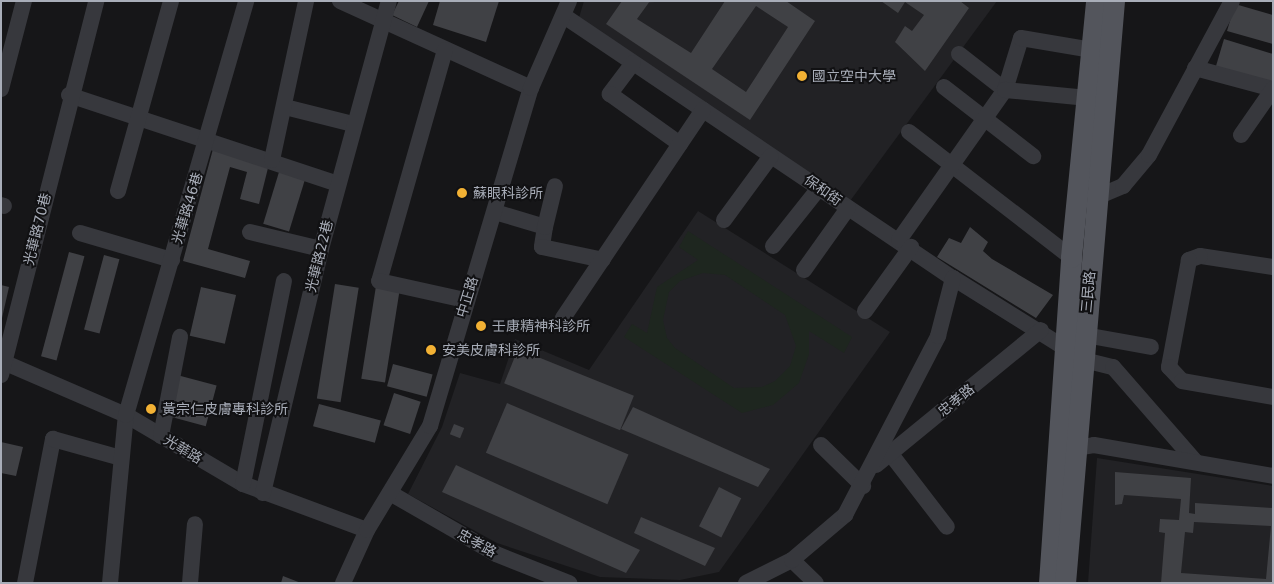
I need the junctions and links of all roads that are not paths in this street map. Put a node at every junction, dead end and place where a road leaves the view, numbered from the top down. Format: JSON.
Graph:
{"nodes":[{"id":1,"x":24,"y":1,"type":"edge"},
{"id":2,"x":96,"y":1,"type":"edge"},
{"id":3,"x":171,"y":1,"type":"edge"},
{"id":4,"x":246,"y":1,"type":"edge"},
{"id":5,"x":306,"y":1,"type":"edge"},
{"id":6,"x":340,"y":1,"type":"edge"},
{"id":7,"x":390,"y":1,"type":"edge"},
{"id":8,"x":1096,"y":1,"type":"edge"},
{"id":9,"x":1114,"y":1,"type":"edge"},
{"id":10,"x":1232,"y":1,"type":"edge"},
{"id":11,"x":566,"y":9,"type":"edge"},
{"id":12,"x":381,"y":21,"type":"junction"},
{"id":13,"x":445,"y":50,"type":"junction"},
{"id":14,"x":1092,"y":50,"type":"junction"},
{"id":15,"x":959,"y":54,"type":"dead end"},
{"id":16,"x":633,"y":63,"type":"junction"},
{"id":17,"x":1195,"y":68,"type":"junction"},
{"id":18,"x":531,"y":88,"type":"junction"},
{"id":19,"x":944,"y":88,"type":"dead end"},
{"id":20,"x":1,"y":89,"type":"edge"},
{"id":21,"x":1273,"y":89,"type":"edge"},
{"id":22,"x":1005,"y":90,"type":"junction"},
{"id":23,"x":69,"y":95,"type":"junction"},
{"id":24,"x":1088,"y":98,"type":"junction"},
{"id":25,"x":284,"y":107,"type":"junction"},
{"id":26,"x":704,"y":110,"type":"junction"},
{"id":27,"x":141,"y":117,"type":"junction"},
{"id":28,"x":984,"y":117,"type":"junction"},
{"id":29,"x":353,"y":124,"type":"junction"},
{"id":30,"x":909,"y":132,"type":"dead end"},
{"id":31,"x":1241,"y":135,"type":"dead end"},
{"id":32,"x":208,"y":138,"type":"junction"},
{"id":33,"x":680,"y":144,"type":"junction"},
{"id":34,"x":771,"y":156,"type":"junction"},
{"id":35,"x":1032,"y":156,"type":"dead end"},
{"id":36,"x":272,"y":160,"type":"junction"},
{"id":37,"x":953,"y":162,"type":"junction"},
{"id":38,"x":338,"y":184,"type":"junction"},
{"id":39,"x":555,"y":186,"type":"dead end"},
{"id":40,"x":820,"y":187,"type":"junction"},
{"id":41,"x":118,"y":191,"type":"dead end"},
{"id":42,"x":1098,"y":197,"type":"junction"},
{"id":43,"x":1076,"y":207,"type":"junction"},
{"id":44,"x":848,"y":208,"type":"junction"},
{"id":45,"x":495,"y":212,"type":"junction"},
{"id":46,"x":724,"y":220,"type":"dead end"},
{"id":47,"x":545,"y":227,"type":"junction"},
{"id":48,"x":250,"y":232,"type":"dead end"},
{"id":49,"x":80,"y":233,"type":"dead end"},
{"id":50,"x":905,"y":243,"type":"junction"},
{"id":51,"x":772,"y":246,"type":"dead end"},
{"id":52,"x":321,"y":248,"type":"junction"},
{"id":53,"x":1071,"y":257,"type":"junction"},
{"id":54,"x":172,"y":260,"type":"junction"},
{"id":55,"x":603,"y":260,"type":"junction"},
{"id":56,"x":1273,"y":267,"type":"edge"},
{"id":57,"x":804,"y":270,"type":"dead end"},
{"id":58,"x":953,"y":278,"type":"junction"},
{"id":59,"x":284,"y":281,"type":"dead end"},
{"id":60,"x":465,"y":300,"type":"junction"},
{"id":61,"x":865,"y":311,"type":"dead end"},
{"id":62,"x":563,"y":318,"type":"dead end"},
{"id":63,"x":1041,"y":330,"type":"junction"},
{"id":64,"x":1085,"y":335,"type":"junction"},
{"id":65,"x":180,"y":337,"type":"dead end"},
{"id":66,"x":1065,"y":347,"type":"junction"},
{"id":67,"x":1151,"y":347,"type":"dead end"},
{"id":68,"x":1084,"y":360,"type":"junction"},
{"id":69,"x":2,"y":366,"type":"edge"},
{"id":70,"x":1273,"y":397,"type":"edge"},
{"id":71,"x":126,"y":415,"type":"junction"},
{"id":72,"x":161,"y":436,"type":"junction"},
{"id":73,"x":821,"y":446,"type":"dead end"},
{"id":74,"x":1076,"y":448,"type":"junction"},
{"id":75,"x":890,"y":453,"type":"junction"},
{"id":76,"x":121,"y":458,"type":"junction"},
{"id":77,"x":1196,"y":462,"type":"junction"},
{"id":78,"x":870,"y":469,"type":"junction"},
{"id":79,"x":1273,"y":475,"type":"edge"},
{"id":80,"x":243,"y":484,"type":"junction"},
{"id":81,"x":862,"y":486,"type":"junction"},
{"id":82,"x":390,"y":492,"type":"junction"},
{"id":83,"x":263,"y":493,"type":"junction"},
{"id":84,"x":195,"y":524,"type":"dead end"},
{"id":85,"x":947,"y":527,"type":"dead end"},
{"id":86,"x":367,"y":530,"type":"junction"},
{"id":87,"x":792,"y":560,"type":"junction"},
{"id":88,"x":560,"y":581,"type":"edge"},
{"id":89,"x":25,"y":583,"type":"edge"},
{"id":90,"x":110,"y":583,"type":"edge"},
{"id":91,"x":190,"y":583,"type":"edge"},
{"id":92,"x":343,"y":583,"type":"edge"},
{"id":93,"x":746,"y":583,"type":"edge"},
{"id":94,"x":816,"y":583,"type":"edge"},
{"id":95,"x":1049,"y":583,"type":"edge"},
{"id":96,"x":1065,"y":583,"type":"edge"}],
"edges":[{"from":1,"to":20,"type":"street"},
{"from":2,"to":23,"type":"street","name":"光華路70巷"},
{"from":3,"to":27,"type":"street"},
{"from":4,"to":32,"type":"street","name":"光華路46巷"},
{"from":5,"to":25,"type":"street"},
{"from":6,"to":12,"type":"street"},
{"from":7,"to":12,"type":"street","name":"光華路22巷"},
{"from":8,"to":14,"type":"main road","name":"三民路"},
{"from":9,"to":42,"type":"main road","name":"三民路"},
{"from":10,"to":17,"type":"street"},
{"from":11,"to":16,"type":"street","name":"保和街"},
{"from":11,"to":18,"type":"street","name":"中正路"},
{"from":12,"to":13,"type":"street"},
{"from":12,"to":29,"type":"street","name":"光華路22巷"},
{"from":13,"to":18,"type":"street"},
{"from":13,"to":60,"type":"street"},
{"from":14,"to":22,"type":"street"},
{"from":14,"to":24,"type":"main road","name":"三民路"},
{"from":15,"to":22,"type":"street"},
{"from":16,"to":26,"type":"street","name":"保和街"},
{"from":16,"to":33,"type":"street"},
{"from":17,"to":21,"type":"street"},
{"from":17,"to":42,"type":"street"},
{"from":18,"to":45,"type":"street","name":"中正路"},
{"from":19,"to":28,"type":"street"},
{"from":21,"to":31,"type":"street"},
{"from":22,"to":24,"type":"street"},
{"from":22,"to":28,"type":"street"},
{"from":23,"to":27,"type":"street"},
{"from":23,"to":69,"type":"street","name":"光華路70巷"},
{"from":24,"to":43,"type":"main road","name":"三民路"},
{"from":25,"to":29,"type":"street"},
{"from":25,"to":36,"type":"street"},
{"from":26,"to":33,"type":"street"},
{"from":26,"to":34,"type":"street","name":"保和街"},
{"from":27,"to":32,"type":"street"},
{"from":27,"to":41,"type":"street"},
{"from":28,"to":35,"type":"street"},
{"from":28,"to":37,"type":"street"},
{"from":29,"to":38,"type":"street","name":"光華路22巷"},
{"from":30,"to":37,"type":"street"},
{"from":32,"to":36,"type":"street"},
{"from":32,"to":54,"type":"street","name":"光華路46巷"},
{"from":33,"to":55,"type":"street"},
{"from":34,"to":40,"type":"street","name":"保和街"},
{"from":34,"to":46,"type":"street"},
{"from":36,"to":38,"type":"street"},
{"from":37,"to":50,"type":"street"},
{"from":37,"to":53,"type":"street"},
{"from":38,"to":52,"type":"street","name":"光華路22巷"},
{"from":39,"to":47,"type":"street"},
{"from":40,"to":44,"type":"street","name":"保和街"},
{"from":40,"to":51,"type":"street"},
{"from":42,"to":43,"type":"street"},
{"from":42,"to":64,"type":"main road","name":"三民路"},
{"from":43,"to":53,"type":"main road","name":"三民路"},
{"from":44,"to":50,"type":"street","name":"保和街"},
{"from":44,"to":57,"type":"street"},
{"from":45,"to":47,"type":"street"},
{"from":45,"to":60,"type":"street","name":"中正路"},
{"from":47,"to":55,"type":"street"},
{"from":48,"to":52,"type":"street"},
{"from":49,"to":54,"type":"street"},
{"from":50,"to":58,"type":"street","name":"保和街"},
{"from":50,"to":61,"type":"street"},
{"from":52,"to":83,"type":"street","name":"光華路22巷"},
{"from":53,"to":66,"type":"main road","name":"三民路"},
{"from":54,"to":71,"type":"street","name":"光華路46巷"},
{"from":55,"to":62,"type":"street"},
{"from":56,"to":70,"type":"street"},
{"from":58,"to":63,"type":"street","name":"保和街"},
{"from":58,"to":78,"type":"street","name":"忠孝路"},
{"from":59,"to":80,"type":"street"},
{"from":60,"to":82,"type":"street","name":"中正路"},
{"from":63,"to":66,"type":"street","name":"保和街"},
{"from":63,"to":75,"type":"street","name":"忠孝路"},
{"from":64,"to":67,"type":"street"},
{"from":64,"to":68,"type":"main road","name":"三民路"},
{"from":65,"to":72,"type":"street"},
{"from":66,"to":68,"type":"street","name":"保和街"},
{"from":66,"to":95,"type":"main road","name":"三民路"},
{"from":68,"to":74,"type":"main road","name":"三民路"},
{"from":68,"to":77,"type":"street"},
{"from":69,"to":71,"type":"street","name":"光華路"},
{"from":71,"to":72,"type":"street","name":"光華路"},
{"from":71,"to":76,"type":"street","name":"光華路46巷"},
{"from":72,"to":80,"type":"street","name":"光華路"},
{"from":73,"to":81,"type":"street"},
{"from":74,"to":77,"type":"street"},
{"from":74,"to":96,"type":"main road","name":"三民路"},
{"from":75,"to":78,"type":"street","name":"忠孝路"},
{"from":75,"to":85,"type":"street"},
{"from":76,"to":89,"type":"street"},
{"from":76,"to":90,"type":"street","name":"光華路46巷"},
{"from":77,"to":79,"type":"street"},
{"from":78,"to":81,"type":"street","name":"忠孝路"},
{"from":80,"to":83,"type":"street","name":"光華路"},
{"from":81,"to":87,"type":"street","name":"忠孝路"},
{"from":82,"to":86,"type":"street","name":"中正路"},
{"from":82,"to":88,"type":"street","name":"忠孝路"},
{"from":83,"to":86,"type":"street","name":"光華路"},
{"from":84,"to":91,"type":"street"},
{"from":86,"to":92,"type":"street","name":"中正路"},
{"from":87,"to":93,"type":"street","name":"忠孝路"},
{"from":87,"to":94,"type":"street"}]}
